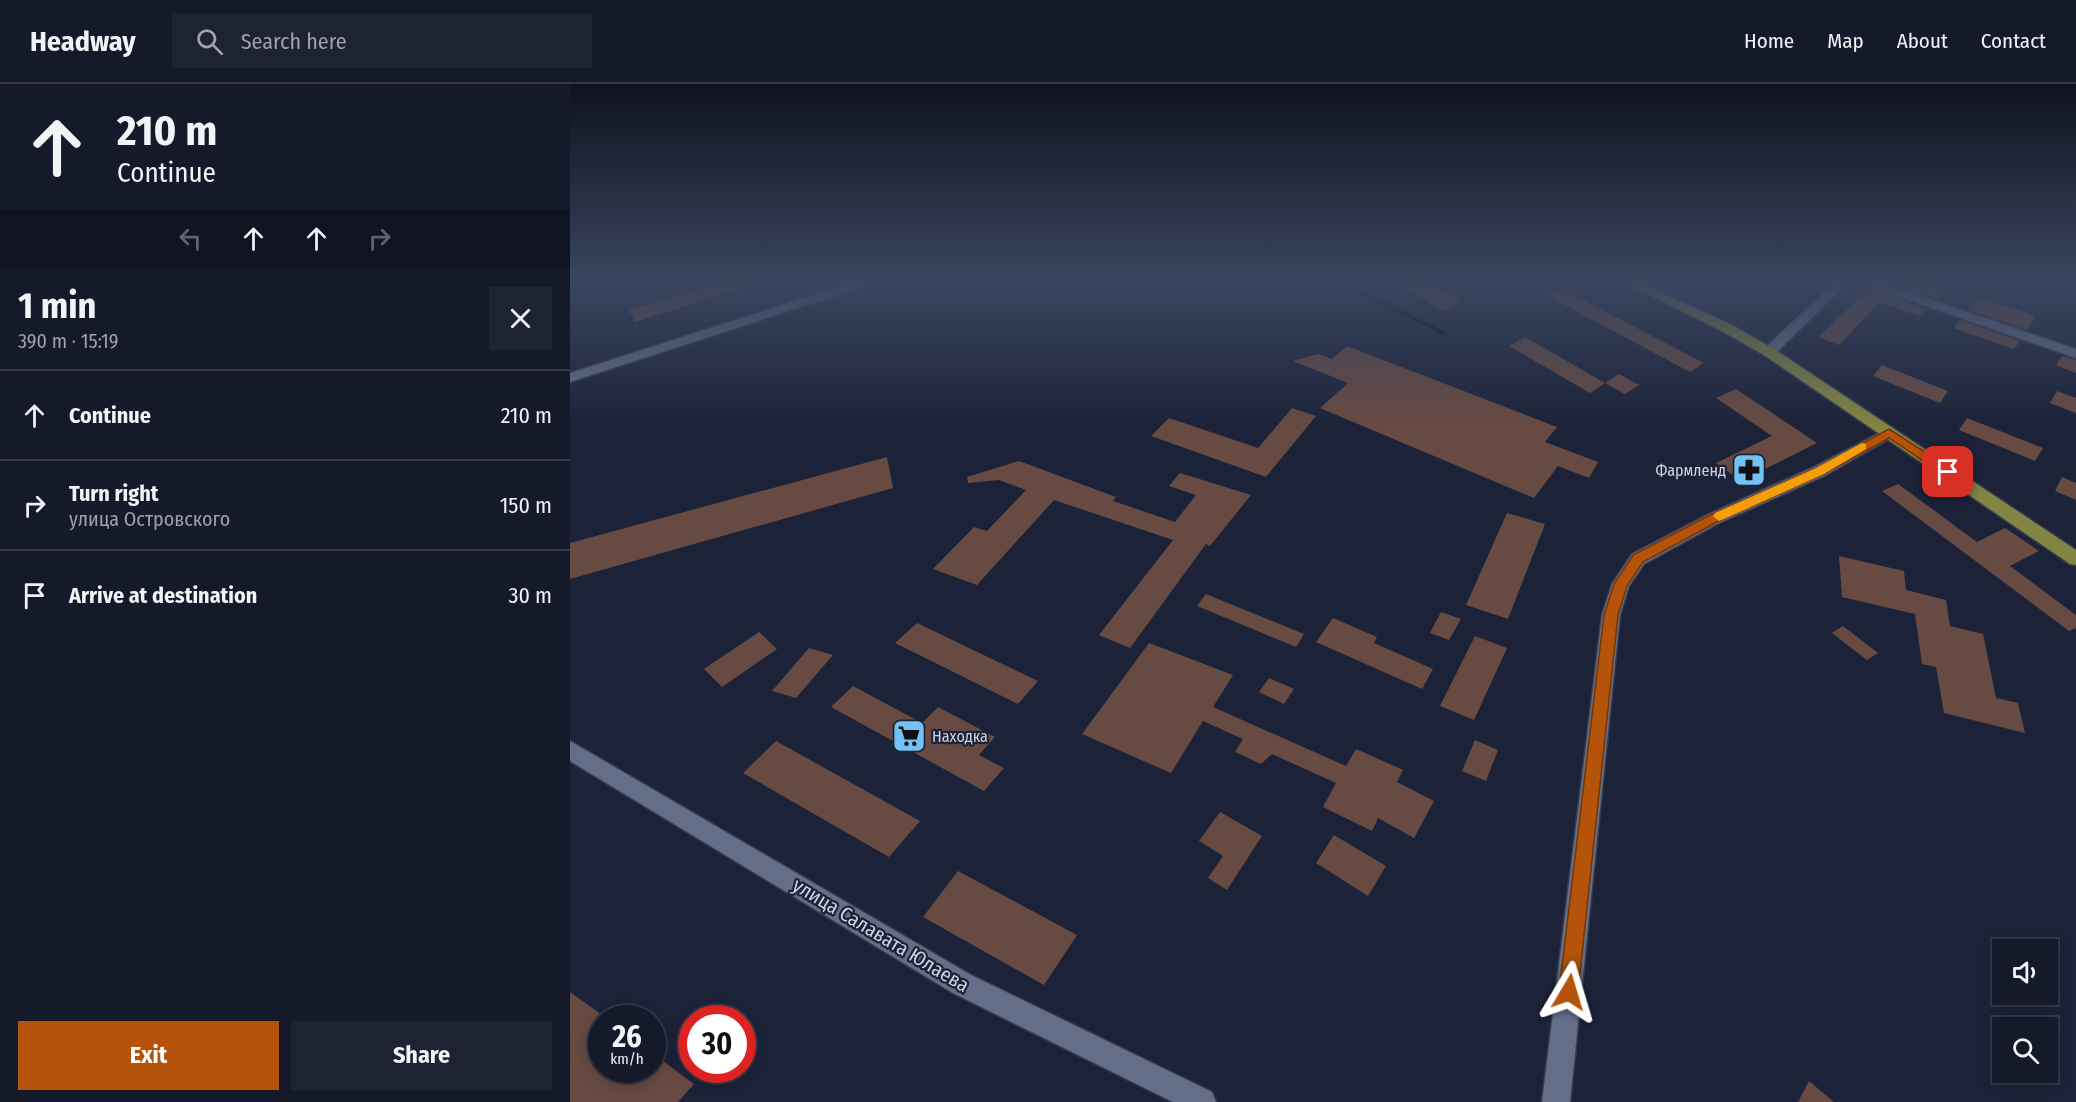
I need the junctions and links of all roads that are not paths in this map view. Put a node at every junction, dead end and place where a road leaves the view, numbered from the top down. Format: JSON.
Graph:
{"nodes":[{"id":1,"x":712,"y":332,"type":"edge"},
{"id":2,"x":1733,"y":332,"type":"edge"},
{"id":3,"x":1790,"y":332,"type":"edge"},
{"id":4,"x":2011,"y":332,"type":"edge"},
{"id":5,"x":1769,"y":352,"type":"junction"},
{"id":6,"x":2076,"y":354,"type":"edge"},
{"id":7,"x":570,"y":378,"type":"edge"},
{"id":8,"x":1889,"y":433,"type":"junction"},
{"id":9,"x":2076,"y":559,"type":"edge"},
{"id":10,"x":570,"y":750,"type":"edge"},
{"id":11,"x":1202,"y":1102,"type":"edge"},
{"id":12,"x":1556,"y":1102,"type":"edge"}],
"edges":[{"from":1,"to":7,"type":"street"},
{"from":2,"to":5,"type":"main road"},
{"from":3,"to":5,"type":"street"},
{"from":4,"to":6,"type":"street"},
{"from":5,"to":8,"type":"main road"},
{"from":8,"to":9,"type":"main road"},
{"from":8,"to":12,"type":"street"},
{"from":10,"to":11,"type":"street","name":"улица Салавата Юлаева"}]}
